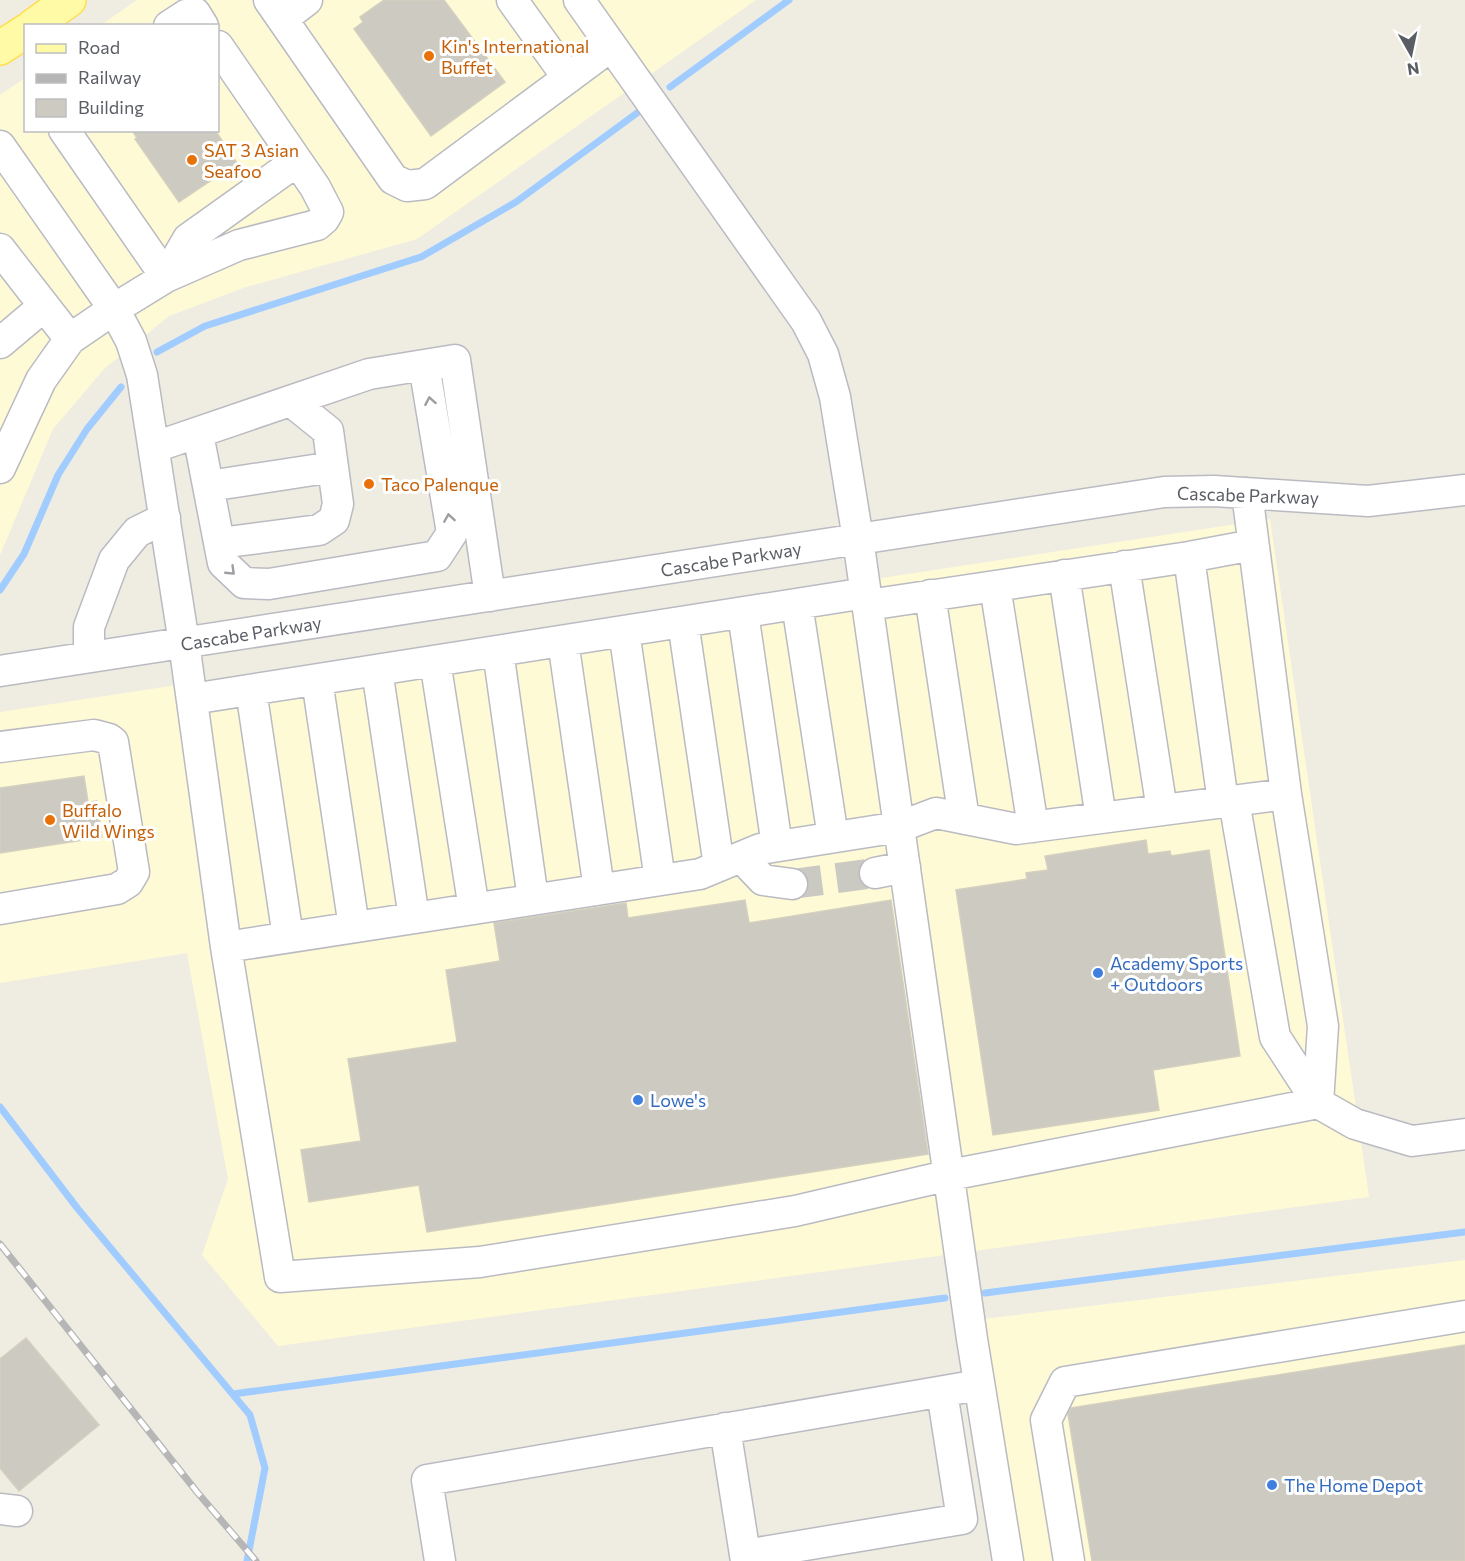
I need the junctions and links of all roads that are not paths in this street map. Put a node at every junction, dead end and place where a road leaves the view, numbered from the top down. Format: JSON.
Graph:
{"nodes":[{"id":1,"x":69,"y":0,"type":"edge"},
{"id":2,"x":308,"y":0,"type":"edge"},
{"id":3,"x":512,"y":0,"type":"edge"},
{"id":4,"x":579,"y":0,"type":"edge"},
{"id":5,"x":276,"y":10,"type":"edge"},
{"id":6,"x":36,"y":24,"type":"edge"},
{"id":7,"x":172,"y":24,"type":"edge"},
{"id":8,"x":202,"y":24,"type":"edge"},
{"id":9,"x":24,"y":32,"type":"edge"},
{"id":10,"x":611,"y":46,"type":"junction"},
{"id":11,"x":219,"y":47,"type":"edge"},
{"id":12,"x":0,"y":48,"type":"edge"},
{"id":13,"x":567,"y":78,"type":"junction"},
{"id":14,"x":65,"y":132,"type":"edge"},
{"id":15,"x":0,"y":146,"type":"edge"},
{"id":16,"x":297,"y":161,"type":"junction"},
{"id":17,"x":0,"y":249,"type":"edge"},
{"id":18,"x":165,"y":278,"type":"junction"},
{"id":19,"x":44,"y":306,"type":"junction"},
{"id":20,"x":114,"y":309,"type":"junction"},
{"id":21,"x":70,"y":339,"type":"junction"},
{"id":22,"x":0,"y":342,"type":"edge"},
{"id":23,"x":424,"y":365,"type":"junction"},
{"id":24,"x":292,"y":402,"type":"junction"},
{"id":25,"x":198,"y":434,"type":"junction"},
{"id":26,"x":155,"y":447,"type":"junction"},
{"id":27,"x":1,"y":465,"type":"edge"},
{"id":28,"x":333,"y":467,"type":"junction"},
{"id":29,"x":209,"y":486,"type":"junction"},
{"id":30,"x":1465,"y":490,"type":"edge"},
{"id":31,"x":1247,"y":494,"type":"junction"},
{"id":32,"x":165,"y":518,"type":"junction"},
{"id":33,"x":858,"y":539,"type":"junction"},
{"id":34,"x":220,"y":543,"type":"junction"},
{"id":35,"x":1253,"y":545,"type":"junction"},
{"id":36,"x":1189,"y":557,"type":"junction"},
{"id":37,"x":1124,"y":566,"type":"junction"},
{"id":38,"x":1064,"y":575,"type":"junction"},
{"id":39,"x":995,"y":586,"type":"junction"},
{"id":40,"x":490,"y":596,"type":"junction"},
{"id":41,"x":930,"y":596,"type":"junction"},
{"id":42,"x":867,"y":599,"type":"junction"},
{"id":43,"x":797,"y":604,"type":"junction"},
{"id":44,"x":743,"y":613,"type":"junction"},
{"id":45,"x":683,"y":622,"type":"junction"},
{"id":46,"x":624,"y":631,"type":"junction"},
{"id":47,"x":563,"y":641,"type":"junction"},
{"id":48,"x":184,"y":643,"type":"junction"},
{"id":49,"x":498,"y":651,"type":"junction"},
{"id":50,"x":89,"y":657,"type":"junction"},
{"id":51,"x":435,"y":661,"type":"junction"},
{"id":52,"x":377,"y":670,"type":"junction"},
{"id":53,"x":0,"y":671,"type":"edge"},
{"id":54,"x":317,"y":680,"type":"junction"},
{"id":55,"x":251,"y":690,"type":"junction"},
{"id":56,"x":192,"y":699,"type":"junction"},
{"id":57,"x":0,"y":747,"type":"edge"},
{"id":58,"x":1286,"y":794,"type":"junction"},
{"id":59,"x":1229,"y":801,"type":"junction"},
{"id":60,"x":1162,"y":810,"type":"junction"},
{"id":61,"x":1101,"y":818,"type":"junction"},
{"id":62,"x":964,"y":819,"type":"junction"},
{"id":63,"x":899,"y":827,"type":"junction"},
{"id":64,"x":1033,"y":827,"type":"junction"},
{"id":65,"x":833,"y":837,"type":"junction"},
{"id":66,"x":777,"y":846,"type":"junction"},
{"id":67,"x":730,"y":861,"type":"junction"},
{"id":68,"x":905,"y":867,"type":"junction"},
{"id":69,"x":875,"y":873,"type":"tunnel mouth"},
{"id":70,"x":660,"y":880,"type":"junction"},
{"id":71,"x":792,"y":884,"type":"tunnel mouth"},
{"id":72,"x":599,"y":889,"type":"junction"},
{"id":73,"x":533,"y":899,"type":"junction"},
{"id":74,"x":0,"y":909,"type":"edge"},
{"id":75,"x":474,"y":909,"type":"junction"},
{"id":76,"x":414,"y":918,"type":"junction"},
{"id":77,"x":354,"y":927,"type":"junction"},
{"id":78,"x":288,"y":937,"type":"junction"},
{"id":79,"x":226,"y":947,"type":"junction"},
{"id":80,"x":1318,"y":1103,"type":"junction"},
{"id":81,"x":1465,"y":1134,"type":"edge"},
{"id":82,"x":950,"y":1175,"type":"junction"},
{"id":83,"x":1465,"y":1316,"type":"edge"},
{"id":84,"x":979,"y":1385,"type":"junction"},
{"id":85,"x":942,"y":1392,"type":"junction"},
{"id":86,"x":725,"y":1428,"type":"junction"},
{"id":87,"x":745,"y":1558,"type":"edge"},
{"id":88,"x":440,"y":1561,"type":"edge"},
{"id":89,"x":1008,"y":1561,"type":"edge"},
{"id":90,"x":1069,"y":1561,"type":"edge"}],
"edges":[{"from":1,"to":6,"type":"main road"},
{"from":2,"to":5,"type":"street"},
{"from":3,"to":13,"type":"street"},
{"from":4,"to":10,"type":"street"},
{"from":5,"to":13,"type":"street"},
{"from":7,"to":8,"type":"street"},
{"from":9,"to":12,"type":"main road"},
{"from":10,"to":13,"type":"street"},
{"from":10,"to":33,"type":"street"},
{"from":11,"to":16,"type":"street"},
{"from":14,"to":18,"type":"street"},
{"from":15,"to":20,"type":"street"},
{"from":16,"to":18,"type":"street"},
{"from":16,"to":18,"type":"street"},
{"from":17,"to":19,"type":"street"},
{"from":18,"to":20,"type":"street"},
{"from":19,"to":21,"type":"street"},
{"from":19,"to":22,"type":"street"},
{"from":20,"to":21,"type":"street"},
{"from":20,"to":26,"type":"street"},
{"from":21,"to":27,"type":"street"},
{"from":23,"to":24,"type":"street"},
{"from":34,"to":23,"type":"street","one_way":true},
{"from":23,"to":40,"type":"street"},
{"from":24,"to":25,"type":"street"},
{"from":24,"to":28,"type":"street"},
{"from":25,"to":26,"type":"street"},
{"from":25,"to":29,"type":"street"},
{"from":26,"to":32,"type":"street"},
{"from":28,"to":29,"type":"street"},
{"from":28,"to":34,"type":"street"},
{"from":29,"to":34,"type":"street"},
{"from":30,"to":31,"type":"street","name":"Cascabe Parkway"},
{"from":31,"to":33,"type":"street","name":"Cascabe Parkway"},
{"from":31,"to":35,"type":"street"},
{"from":32,"to":48,"type":"street"},
{"from":32,"to":50,"type":"street"},
{"from":33,"to":40,"type":"street","name":"Cascabe Parkway"},
{"from":33,"to":42,"type":"street"},
{"from":35,"to":36,"type":"street"},
{"from":35,"to":58,"type":"street"},
{"from":36,"to":37,"type":"street"},
{"from":36,"to":59,"type":"street"},
{"from":37,"to":38,"type":"street"},
{"from":37,"to":60,"type":"street"},
{"from":38,"to":39,"type":"street"},
{"from":38,"to":61,"type":"street"},
{"from":39,"to":41,"type":"street"},
{"from":39,"to":64,"type":"street"},
{"from":40,"to":48,"type":"street","name":"Cascabe Parkway"},
{"from":41,"to":42,"type":"street"},
{"from":41,"to":62,"type":"street"},
{"from":42,"to":43,"type":"street"},
{"from":42,"to":63,"type":"street"},
{"from":43,"to":44,"type":"street"},
{"from":43,"to":65,"type":"street"},
{"from":44,"to":45,"type":"street"},
{"from":44,"to":66,"type":"street"},
{"from":45,"to":46,"type":"street"},
{"from":45,"to":67,"type":"street"},
{"from":46,"to":47,"type":"street"},
{"from":46,"to":70,"type":"street"},
{"from":47,"to":49,"type":"street"},
{"from":47,"to":72,"type":"street"},
{"from":48,"to":50,"type":"street","name":"Cascabe Parkway"},
{"from":48,"to":56,"type":"street"},
{"from":49,"to":51,"type":"street"},
{"from":49,"to":73,"type":"street"},
{"from":50,"to":53,"type":"street","name":"Cascabe Parkway"},
{"from":51,"to":52,"type":"street"},
{"from":51,"to":75,"type":"street"},
{"from":52,"to":54,"type":"street"},
{"from":52,"to":76,"type":"street"},
{"from":54,"to":55,"type":"street"},
{"from":54,"to":77,"type":"street"},
{"from":55,"to":56,"type":"street"},
{"from":55,"to":78,"type":"street"},
{"from":56,"to":79,"type":"street"},
{"from":57,"to":74,"type":"street"},
{"from":58,"to":59,"type":"street"},
{"from":58,"to":80,"type":"street"},
{"from":59,"to":60,"type":"street"},
{"from":59,"to":80,"type":"street"},
{"from":60,"to":61,"type":"street"},
{"from":61,"to":64,"type":"street"},
{"from":62,"to":63,"type":"street"},
{"from":62,"to":64,"type":"street"},
{"from":63,"to":65,"type":"street"},
{"from":63,"to":68,"type":"street"},
{"from":65,"to":66,"type":"street"},
{"from":66,"to":67,"type":"street"},
{"from":67,"to":70,"type":"street"},
{"from":67,"to":71,"type":"street"},
{"from":68,"to":69,"type":"street"},
{"from":68,"to":82,"type":"street"},
{"from":70,"to":72,"type":"street"},
{"from":72,"to":73,"type":"street"},
{"from":73,"to":75,"type":"street"},
{"from":75,"to":76,"type":"street"},
{"from":76,"to":77,"type":"street"},
{"from":77,"to":78,"type":"street"},
{"from":78,"to":79,"type":"street"},
{"from":79,"to":82,"type":"street"},
{"from":80,"to":81,"type":"street"},
{"from":80,"to":82,"type":"street"},
{"from":82,"to":84,"type":"street"},
{"from":83,"to":90,"type":"street"},
{"from":84,"to":85,"type":"street"},
{"from":84,"to":89,"type":"street"},
{"from":85,"to":86,"type":"street"},
{"from":85,"to":87,"type":"street"},
{"from":86,"to":87,"type":"street"},
{"from":86,"to":88,"type":"street"}]}
